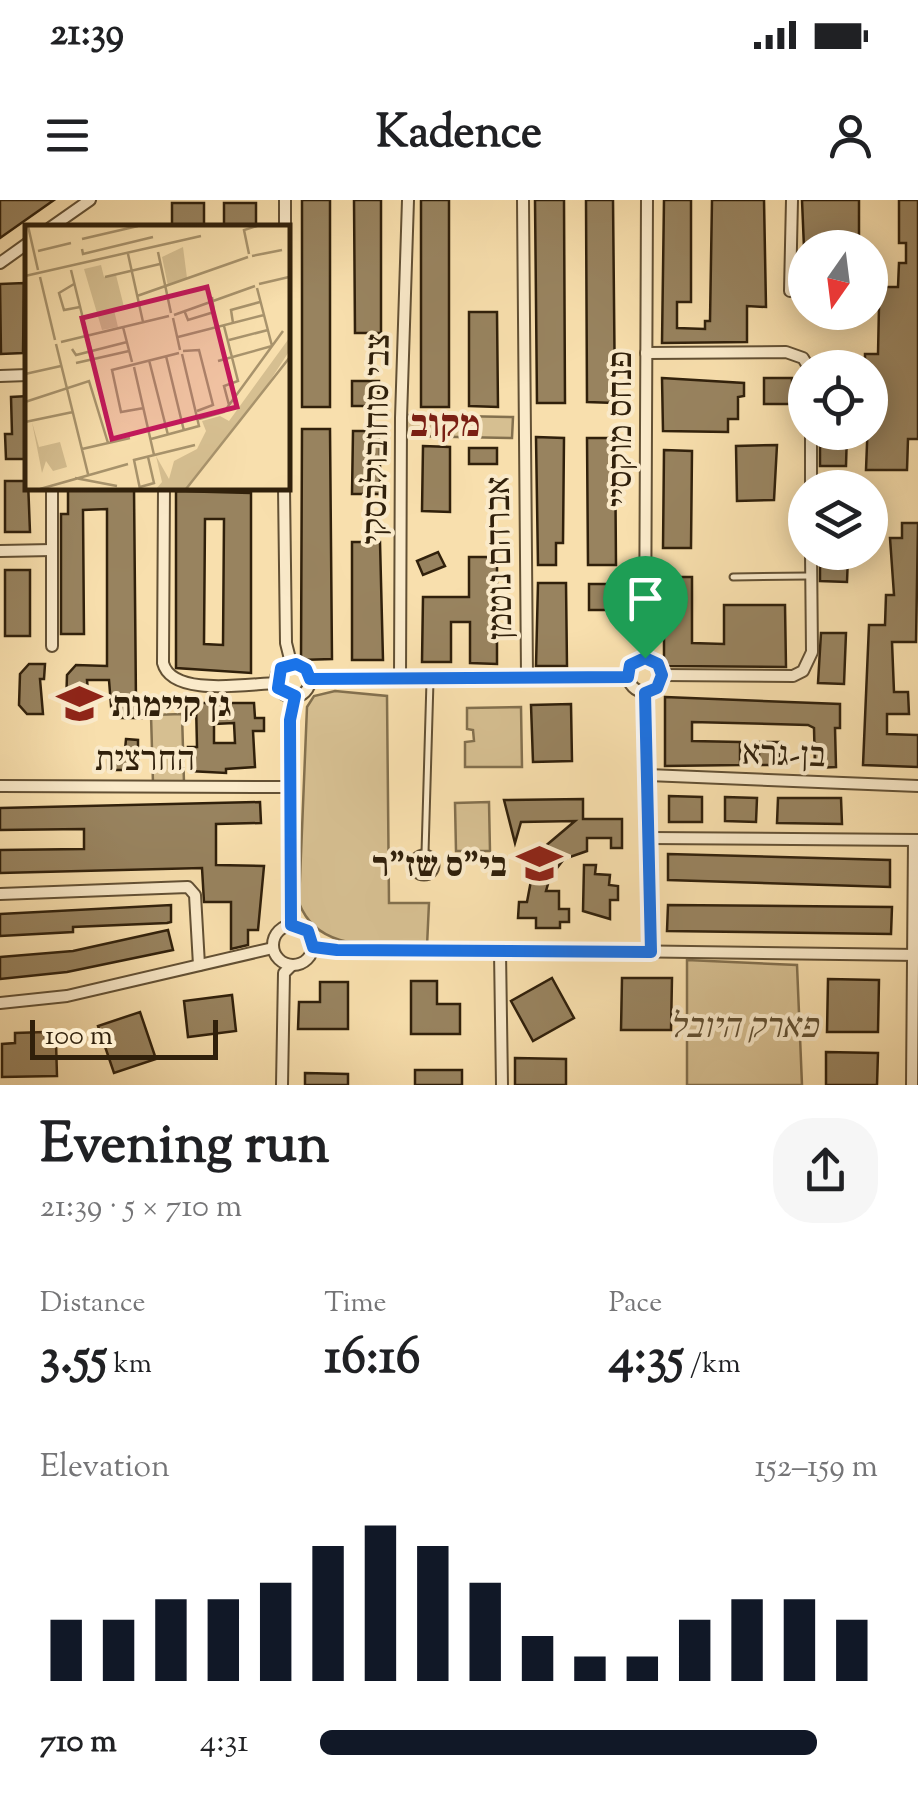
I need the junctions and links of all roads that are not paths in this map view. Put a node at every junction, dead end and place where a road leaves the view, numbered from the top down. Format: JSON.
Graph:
{"nodes":[{"id":1,"x":90,"y":200,"type":"edge"},
{"id":2,"x":408,"y":200,"type":"edge"},
{"id":3,"x":523,"y":200,"type":"edge"},
{"id":4,"x":647,"y":200,"type":"edge"},
{"id":5,"x":792,"y":200,"type":"edge"},
{"id":6,"x":54,"y":225,"type":"edge"},
{"id":7,"x":791,"y":230,"type":"edge"},
{"id":8,"x":25,"y":245,"type":"edge"},
{"id":9,"x":0,"y":263,"type":"edge"},
{"id":10,"x":646,"y":352,"type":"junction"},
{"id":11,"x":788,"y":353,"type":"edge"},
{"id":12,"x":25,"y":375,"type":"edge"},
{"id":13,"x":0,"y":376,"type":"edge"},
{"id":14,"x":52,"y":490,"type":"edge"},
{"id":15,"x":164,"y":490,"type":"edge"},
{"id":16,"x":284,"y":490,"type":"edge"},
{"id":17,"x":52,"y":550,"type":"junction"},
{"id":18,"x":0,"y":551,"type":"edge"},
{"id":19,"x":812,"y":570,"type":"edge"},
{"id":20,"x":733,"y":576,"type":"dead end"},
{"id":21,"x":812,"y":576,"type":"junction"},
{"id":22,"x":52,"y":646,"type":"dead end"},
{"id":23,"x":645,"y":658,"type":"junction"},
{"id":24,"x":291,"y":663,"type":"junction"},
{"id":25,"x":527,"y":675,"type":"junction"},
{"id":26,"x":662,"y":675,"type":"junction"},
{"id":27,"x":628,"y":677,"type":"junction"},
{"id":28,"x":400,"y":678,"type":"junction"},
{"id":29,"x":430,"y":678,"type":"junction"},
{"id":30,"x":310,"y":679,"type":"junction"},
{"id":31,"x":276,"y":683,"type":"junction"},
{"id":32,"x":645,"y":693,"type":"junction"},
{"id":33,"x":295,"y":696,"type":"junction"},
{"id":34,"x":648,"y":775,"type":"junction"},
{"id":35,"x":0,"y":786,"type":"edge"},
{"id":36,"x":918,"y":786,"type":"edge"},
{"id":37,"x":290,"y":787,"type":"junction"},
{"id":38,"x":650,"y":838,"type":"junction"},
{"id":39,"x":916,"y":840,"type":"edge"},
{"id":40,"x":425,"y":853,"type":"junction"},
{"id":41,"x":0,"y":894,"type":"edge"},
{"id":42,"x":291,"y":925,"type":"junction"},
{"id":43,"x":313,"y":947,"type":"junction"},
{"id":44,"x":273,"y":948,"type":"junction"},
{"id":45,"x":500,"y":952,"type":"junction"},
{"id":46,"x":651,"y":952,"type":"junction"},
{"id":47,"x":916,"y":954,"type":"edge"},
{"id":48,"x":198,"y":964,"type":"junction"},
{"id":49,"x":292,"y":965,"type":"junction"},
{"id":50,"x":0,"y":1003,"type":"edge"},
{"id":51,"x":282,"y":1085,"type":"edge"},
{"id":52,"x":502,"y":1085,"type":"edge"},
{"id":53,"x":912,"y":1085,"type":"edge"}],
"edges":[{"from":1,"to":6,"type":"street"},
{"from":2,"to":28,"type":"street","name":"צבי סוחובולבסקי"},
{"from":3,"to":25,"type":"street","name":"אברהם נוטמן"},
{"from":4,"to":10,"type":"street","name":"פנחס מוקסיי"},
{"from":5,"to":7,"type":"street"},
{"from":8,"to":9,"type":"street"},
{"from":10,"to":11,"type":"street"},
{"from":10,"to":23,"type":"street","name":"פנחס מוקסיי"},
{"from":12,"to":13,"type":"street"},
{"from":14,"to":17,"type":"street"},
{"from":15,"to":31,"type":"street"},
{"from":16,"to":24,"type":"street"},
{"from":17,"to":18,"type":"street"},
{"from":17,"to":22,"type":"street"},
{"from":19,"to":21,"type":"street"},
{"from":20,"to":21,"type":"lane"},
{"from":21,"to":26,"type":"street"},
{"from":23,"to":26,"type":"street"},
{"from":23,"to":27,"type":"street"},
{"from":24,"to":30,"type":"street"},
{"from":24,"to":31,"type":"street"},
{"from":25,"to":27,"type":"street"},
{"from":25,"to":29,"type":"street"},
{"from":26,"to":32,"type":"street"},
{"from":27,"to":32,"type":"street"},
{"from":28,"to":29,"type":"street"},
{"from":28,"to":30,"type":"street"},
{"from":29,"to":40,"type":"lane"},
{"from":30,"to":33,"type":"street"},
{"from":31,"to":33,"type":"street"},
{"from":32,"to":34,"type":"street"},
{"from":33,"to":37,"type":"street"},
{"from":34,"to":36,"type":"street","name":"בן-גרא"},
{"from":34,"to":38,"type":"street"},
{"from":35,"to":37,"type":"street","name":"החרצית"},
{"from":37,"to":42,"type":"street"},
{"from":38,"to":39,"type":"street"},
{"from":38,"to":46,"type":"street"},
{"from":39,"to":47,"type":"street"},
{"from":40,"to":40,"type":"lane"},
{"from":41,"to":48,"type":"street"},
{"from":42,"to":43,"type":"street"},
{"from":42,"to":44,"type":"street"},
{"from":43,"to":45,"type":"street"},
{"from":43,"to":49,"type":"street"},
{"from":44,"to":48,"type":"street"},
{"from":44,"to":49,"type":"street"},
{"from":45,"to":46,"type":"street"},
{"from":45,"to":52,"type":"street"},
{"from":46,"to":47,"type":"street"},
{"from":47,"to":53,"type":"street"},
{"from":48,"to":50,"type":"street"},
{"from":49,"to":51,"type":"street"}]}
